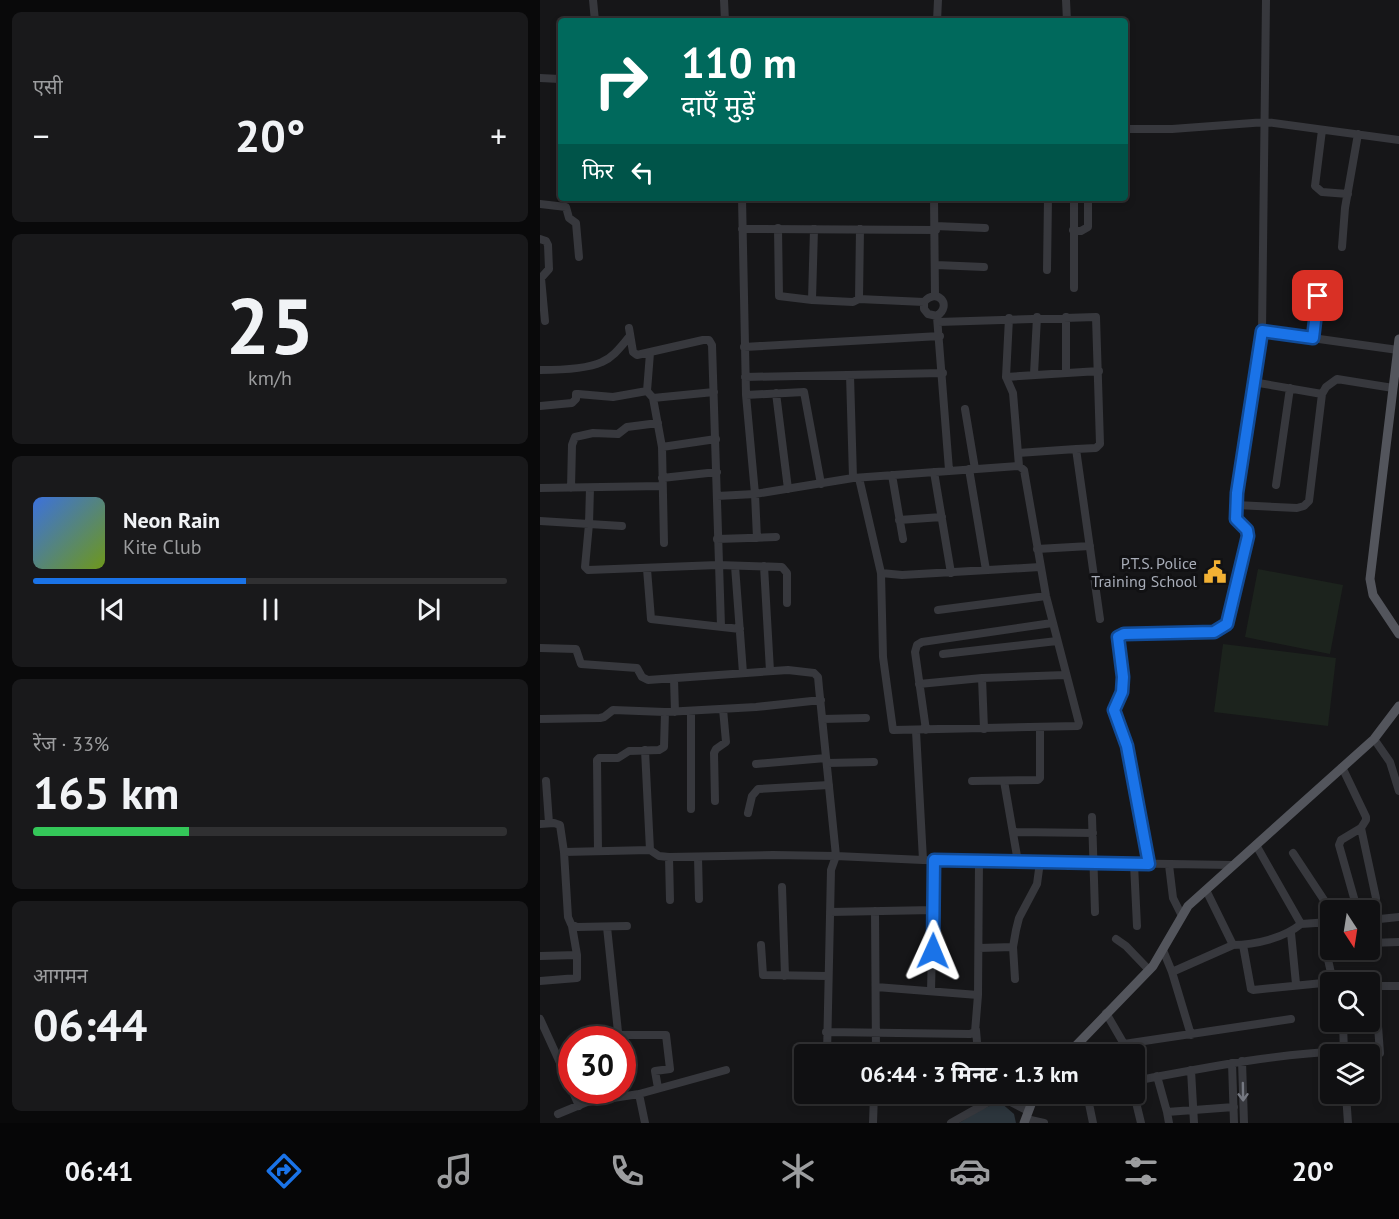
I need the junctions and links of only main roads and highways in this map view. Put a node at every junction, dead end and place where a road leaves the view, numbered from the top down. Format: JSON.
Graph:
{"nodes":[{"id":1,"x":1399,"y":339,"type":"edge"},
{"id":2,"x":1398,"y":350,"type":"edge"},
{"id":3,"x":1399,"y":634,"type":"edge"},
{"id":4,"x":1399,"y":706,"type":"edge"},
{"id":5,"x":1078,"y":1044,"type":"edge"}],
"edges":[{"from":1,"to":2,"type":"main road"},
{"from":2,"to":3,"type":"main road"},
{"from":4,"to":5,"type":"main road"}]}
